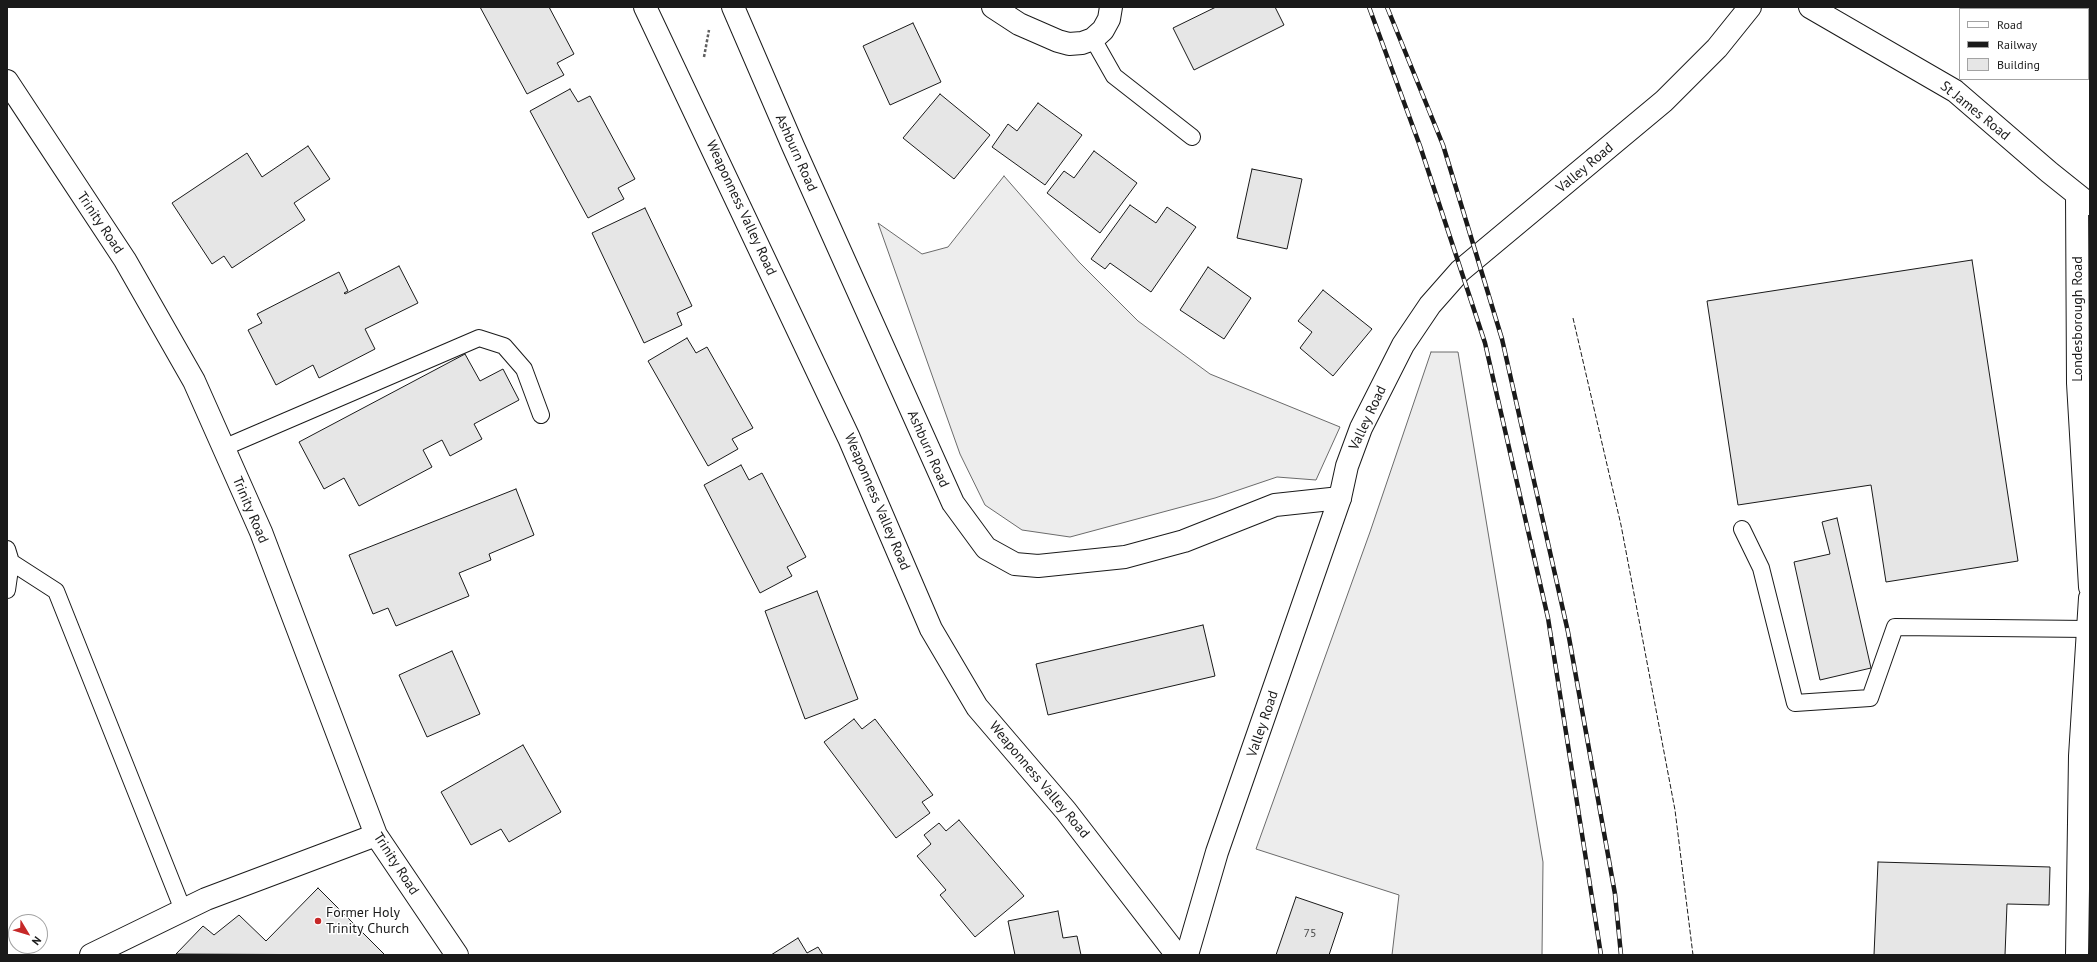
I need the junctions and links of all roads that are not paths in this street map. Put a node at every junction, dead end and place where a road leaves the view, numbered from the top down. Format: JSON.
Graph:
{"nodes":[{"id":1,"x":645,"y":7,"type":"edge"},
{"id":2,"x":733,"y":7,"type":"edge"},
{"id":3,"x":992,"y":7,"type":"edge"},
{"id":4,"x":1111,"y":7,"type":"edge"},
{"id":5,"x":1750,"y":7,"type":"edge"},
{"id":6,"x":1810,"y":7,"type":"edge"},
{"id":7,"x":1093,"y":39,"type":"junction"},
{"id":8,"x":7,"y":82,"type":"edge"},
{"id":9,"x":1192,"y":137,"type":"dead end"},
{"id":10,"x":2084,"y":200,"type":"edge"},
{"id":11,"x":541,"y":415,"type":"dead end"},
{"id":12,"x":223,"y":448,"type":"junction"},
{"id":13,"x":1340,"y":498,"type":"junction"},
{"id":14,"x":1742,"y":529,"type":"dead end"},
{"id":15,"x":9,"y":555,"type":"edge"},
{"id":16,"x":2090,"y":587,"type":"edge"},
{"id":17,"x":7,"y":590,"type":"edge"},
{"id":18,"x":2090,"y":598,"type":"edge"},
{"id":19,"x":2088,"y":629,"type":"junction"},
{"id":20,"x":376,"y":835,"type":"junction"},
{"id":21,"x":183,"y":910,"type":"junction"},
{"id":22,"x":91,"y":955,"type":"edge"},
{"id":23,"x":457,"y":955,"type":"edge"},
{"id":24,"x":1176,"y":955,"type":"edge"},
{"id":25,"x":1187,"y":955,"type":"edge"},
{"id":26,"x":2077,"y":955,"type":"edge"}],
"edges":[{"from":1,"to":24,"type":"street","name":"Weaponness Valley Road"},
{"from":2,"to":13,"type":"street","name":"Ashburn Road"},
{"from":3,"to":7,"type":"street"},
{"from":4,"to":7,"type":"street"},
{"from":5,"to":13,"type":"street","name":"Valley Road"},
{"from":6,"to":10,"type":"street","name":"St James Road"},
{"from":7,"to":9,"type":"lane"},
{"from":8,"to":12,"type":"street","name":"Trinity Road"},
{"from":10,"to":16,"type":"street","name":"Londesborough Road"},
{"from":11,"to":12,"type":"lane"},
{"from":12,"to":20,"type":"street","name":"Trinity Road"},
{"from":13,"to":25,"type":"street","name":"Valley Road"},
{"from":14,"to":19,"type":"lane"},
{"from":15,"to":17,"type":"lane"},
{"from":15,"to":21,"type":"lane"},
{"from":18,"to":19,"type":"street"},
{"from":19,"to":26,"type":"street"},
{"from":20,"to":21,"type":"street"},
{"from":20,"to":23,"type":"street","name":"Trinity Road"},
{"from":21,"to":22,"type":"street"}]}
